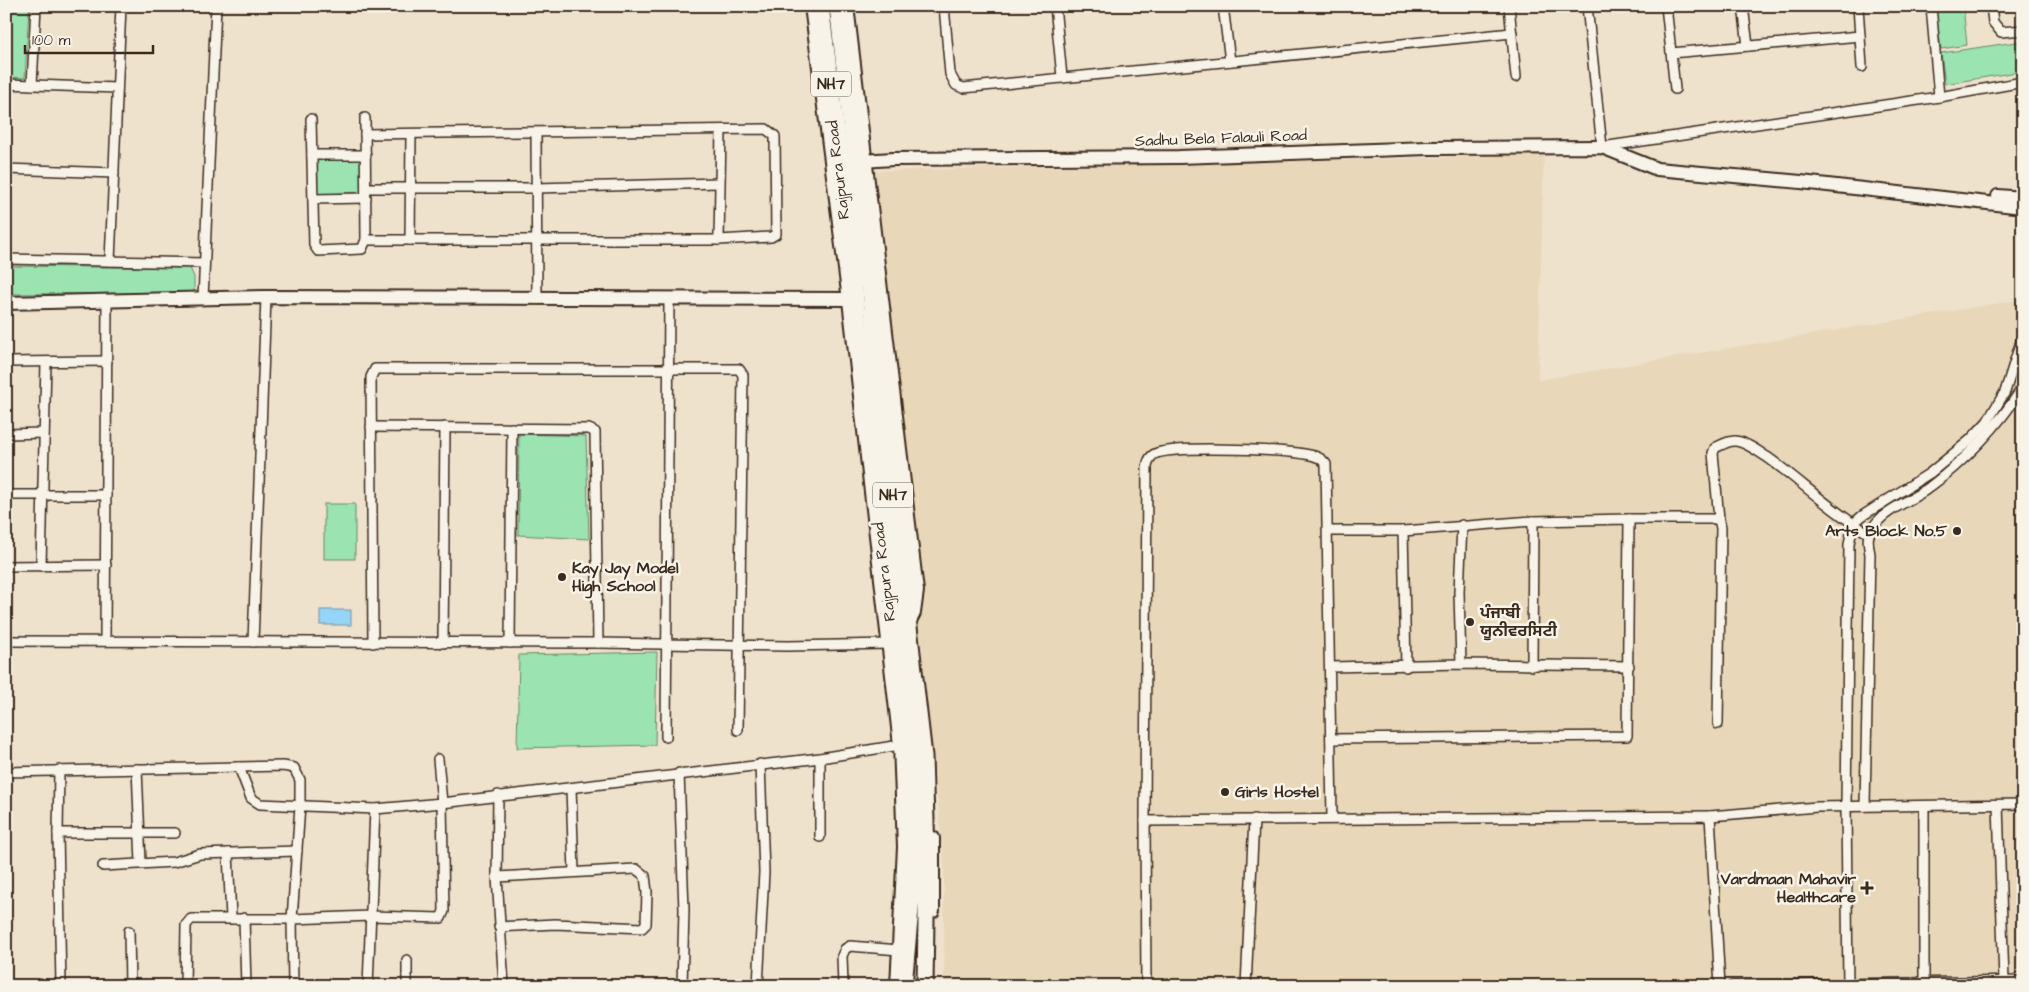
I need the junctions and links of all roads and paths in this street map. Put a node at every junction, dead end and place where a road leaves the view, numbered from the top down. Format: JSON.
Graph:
{"nodes":[{"id":1,"x":36,"y":6,"type":"edge"},
{"id":2,"x":121,"y":6,"type":"edge"},
{"id":3,"x":216,"y":6,"type":"edge"},
{"id":4,"x":811,"y":6,"type":"edge"},
{"id":5,"x":821,"y":6,"type":"edge"},
{"id":6,"x":836,"y":6,"type":"edge"},
{"id":7,"x":847,"y":6,"type":"edge"},
{"id":8,"x":944,"y":6,"type":"edge"},
{"id":9,"x":1056,"y":6,"type":"edge"},
{"id":10,"x":1223,"y":6,"type":"edge"},
{"id":11,"x":1509,"y":6,"type":"edge"},
{"id":12,"x":1587,"y":6,"type":"edge"},
{"id":13,"x":1666,"y":6,"type":"edge"},
{"id":14,"x":1743,"y":6,"type":"edge"},
{"id":15,"x":1858,"y":6,"type":"edge"},
{"id":16,"x":1931,"y":6,"type":"edge"},
{"id":17,"x":1991,"y":6,"type":"edge"},
{"id":18,"x":2023,"y":30,"type":"edge"},
{"id":19,"x":1512,"y":33,"type":"junction"},
{"id":20,"x":1860,"y":36,"type":"junction"},
{"id":21,"x":1748,"y":46,"type":"junction"},
{"id":22,"x":1671,"y":53,"type":"junction"},
{"id":23,"x":1230,"y":61,"type":"junction"},
{"id":24,"x":1862,"y":67,"type":"dead end"},
{"id":25,"x":1062,"y":77,"type":"junction"},
{"id":26,"x":1516,"y":77,"type":"dead end"},
{"id":27,"x":2023,"y":82,"type":"edge"},
{"id":28,"x":6,"y":84,"type":"edge"},
{"id":29,"x":32,"y":85,"type":"junction"},
{"id":30,"x":118,"y":88,"type":"junction"},
{"id":31,"x":1675,"y":89,"type":"dead end"},
{"id":32,"x":1939,"y":97,"type":"junction"},
{"id":33,"x":365,"y":118,"type":"dead end"},
{"id":34,"x":311,"y":119,"type":"dead end"},
{"id":35,"x":721,"y":130,"type":"junction"},
{"id":36,"x":365,"y":134,"type":"junction"},
{"id":37,"x":411,"y":134,"type":"junction"},
{"id":38,"x":536,"y":134,"type":"junction"},
{"id":39,"x":1602,"y":147,"type":"junction"},
{"id":40,"x":312,"y":155,"type":"junction"},
{"id":41,"x":366,"y":155,"type":"junction"},
{"id":42,"x":854,"y":161,"type":"junction"},
{"id":43,"x":6,"y":169,"type":"edge"},
{"id":44,"x":1730,"y":172,"type":"junction"},
{"id":45,"x":114,"y":173,"type":"junction"},
{"id":46,"x":719,"y":184,"type":"junction"},
{"id":47,"x":366,"y":188,"type":"junction"},
{"id":48,"x":411,"y":188,"type":"junction"},
{"id":49,"x":536,"y":188,"type":"junction"},
{"id":50,"x":366,"y":198,"type":"junction"},
{"id":51,"x":2023,"y":198,"type":"edge"},
{"id":52,"x":313,"y":199,"type":"junction"},
{"id":53,"x":2023,"y":207,"type":"edge"},
{"id":54,"x":537,"y":239,"type":"junction"},
{"id":55,"x":366,"y":240,"type":"junction"},
{"id":56,"x":410,"y":240,"type":"junction"},
{"id":57,"x":719,"y":240,"type":"junction"},
{"id":58,"x":6,"y":259,"type":"edge"},
{"id":59,"x":110,"y":261,"type":"junction"},
{"id":60,"x":204,"y":263,"type":"junction"},
{"id":61,"x":266,"y":297,"type":"junction"},
{"id":62,"x":203,"y":299,"type":"junction"},
{"id":63,"x":537,"y":299,"type":"junction"},
{"id":64,"x":858,"y":299,"type":"junction"},
{"id":65,"x":669,"y":300,"type":"junction"},
{"id":66,"x":107,"y":301,"type":"junction"},
{"id":67,"x":6,"y":303,"type":"edge"},
{"id":68,"x":2023,"y":335,"type":"edge"},
{"id":69,"x":107,"y":361,"type":"junction"},
{"id":70,"x":6,"y":362,"type":"edge"},
{"id":71,"x":46,"y":362,"type":"junction"},
{"id":72,"x":668,"y":369,"type":"junction"},
{"id":73,"x":2023,"y":387,"type":"edge"},
{"id":74,"x":371,"y":427,"type":"junction"},
{"id":75,"x":444,"y":427,"type":"junction"},
{"id":76,"x":512,"y":428,"type":"junction"},
{"id":77,"x":44,"y":433,"type":"junction"},
{"id":78,"x":6,"y":434,"type":"edge"},
{"id":79,"x":6,"y":495,"type":"edge"},
{"id":80,"x":43,"y":495,"type":"junction"},
{"id":81,"x":106,"y":495,"type":"junction"},
{"id":82,"x":1629,"y":519,"type":"junction"},
{"id":83,"x":1719,"y":519,"type":"junction"},
{"id":84,"x":1533,"y":521,"type":"junction"},
{"id":85,"x":1854,"y":524,"type":"junction"},
{"id":86,"x":1462,"y":525,"type":"junction"},
{"id":87,"x":1329,"y":531,"type":"junction"},
{"id":88,"x":1403,"y":531,"type":"junction"},
{"id":89,"x":1868,"y":533,"type":"junction"},
{"id":90,"x":106,"y":565,"type":"junction"},
{"id":91,"x":6,"y":566,"type":"edge"},
{"id":92,"x":41,"y":566,"type":"junction"},
{"id":93,"x":908,"y":625,"type":"junction"},
{"id":94,"x":6,"y":641,"type":"edge"},
{"id":95,"x":105,"y":641,"type":"junction"},
{"id":96,"x":253,"y":642,"type":"junction"},
{"id":97,"x":373,"y":643,"type":"junction"},
{"id":98,"x":443,"y":643,"type":"junction"},
{"id":99,"x":598,"y":643,"type":"junction"},
{"id":100,"x":510,"y":644,"type":"junction"},
{"id":101,"x":665,"y":644,"type":"junction"},
{"id":102,"x":889,"y":644,"type":"junction"},
{"id":103,"x":738,"y":645,"type":"junction"},
{"id":104,"x":1461,"y":664,"type":"junction"},
{"id":105,"x":1532,"y":666,"type":"junction"},
{"id":106,"x":1629,"y":666,"type":"junction"},
{"id":107,"x":1406,"y":667,"type":"junction"},
{"id":108,"x":1330,"y":668,"type":"junction"},
{"id":109,"x":1718,"y":724,"type":"dead end"},
{"id":110,"x":738,"y":730,"type":"dead end"},
{"id":111,"x":666,"y":737,"type":"dead end"},
{"id":112,"x":1332,"y":739,"type":"junction"},
{"id":113,"x":900,"y":746,"type":"junction"},
{"id":114,"x":820,"y":758,"type":"junction"},
{"id":115,"x":438,"y":759,"type":"dead end"},
{"id":116,"x":760,"y":764,"type":"junction"},
{"id":117,"x":239,"y":767,"type":"junction"},
{"id":118,"x":137,"y":769,"type":"junction"},
{"id":119,"x":59,"y":770,"type":"junction"},
{"id":120,"x":6,"y":772,"type":"edge"},
{"id":121,"x":679,"y":774,"type":"junction"},
{"id":122,"x":571,"y":788,"type":"junction"},
{"id":123,"x":498,"y":795,"type":"junction"},
{"id":124,"x":442,"y":803,"type":"junction"},
{"id":125,"x":2023,"y":804,"type":"edge"},
{"id":126,"x":1998,"y":805,"type":"junction"},
{"id":127,"x":300,"y":806,"type":"junction"},
{"id":128,"x":1865,"y":806,"type":"junction"},
{"id":129,"x":1924,"y":806,"type":"junction"},
{"id":130,"x":927,"y":807,"type":"junction"},
{"id":131,"x":1846,"y":807,"type":"junction"},
{"id":132,"x":375,"y":809,"type":"junction"},
{"id":133,"x":1710,"y":816,"type":"junction"},
{"id":134,"x":1332,"y":818,"type":"junction"},
{"id":135,"x":1254,"y":819,"type":"junction"},
{"id":136,"x":1145,"y":821,"type":"junction"},
{"id":137,"x":58,"y":833,"type":"junction"},
{"id":138,"x":175,"y":833,"type":"dead end"},
{"id":139,"x":141,"y":834,"type":"junction"},
{"id":140,"x":820,"y":837,"type":"dead end"},
{"id":141,"x":297,"y":851,"type":"junction"},
{"id":142,"x":228,"y":853,"type":"junction"},
{"id":143,"x":141,"y":863,"type":"junction"},
{"id":144,"x":909,"y":863,"type":"junction"},
{"id":145,"x":103,"y":866,"type":"dead end"},
{"id":146,"x":574,"y":872,"type":"junction"},
{"id":147,"x":497,"y":877,"type":"junction"},
{"id":148,"x":371,"y":916,"type":"junction"},
{"id":149,"x":231,"y":918,"type":"junction"},
{"id":150,"x":244,"y":918,"type":"junction"},
{"id":151,"x":292,"y":919,"type":"junction"},
{"id":152,"x":499,"y":927,"type":"junction"},
{"id":153,"x":129,"y":931,"type":"dead end"},
{"id":154,"x":899,"y":950,"type":"junction"},
{"id":155,"x":407,"y":960,"type":"dead end"},
{"id":156,"x":2004,"y":981,"type":"junction"},
{"id":157,"x":2023,"y":981,"type":"edge"},
{"id":158,"x":1924,"y":982,"type":"junction"},
{"id":159,"x":1848,"y":984,"type":"edge"},
{"id":160,"x":61,"y":986,"type":"edge"},
{"id":161,"x":130,"y":986,"type":"edge"},
{"id":162,"x":185,"y":986,"type":"edge"},
{"id":163,"x":246,"y":986,"type":"edge"},
{"id":164,"x":293,"y":986,"type":"edge"},
{"id":165,"x":368,"y":986,"type":"edge"},
{"id":166,"x":407,"y":986,"type":"edge"},
{"id":167,"x":504,"y":986,"type":"edge"},
{"id":168,"x":682,"y":986,"type":"edge"},
{"id":169,"x":758,"y":986,"type":"edge"},
{"id":170,"x":843,"y":986,"type":"edge"},
{"id":171,"x":897,"y":986,"type":"edge"},
{"id":172,"x":904,"y":986,"type":"edge"},
{"id":173,"x":925,"y":986,"type":"edge"},
{"id":174,"x":930,"y":986,"type":"edge"},
{"id":175,"x":1146,"y":986,"type":"edge"},
{"id":176,"x":1246,"y":986,"type":"edge"},
{"id":177,"x":1720,"y":986,"type":"edge"},
{"id":178,"x":1732,"y":986,"type":"edge"}],
"edges":[{"from":1,"to":29,"type":"street"},
{"from":2,"to":30,"type":"street"},
{"from":3,"to":60,"type":"street"},
{"from":4,"to":64,"type":"street"},
{"from":5,"to":42,"type":"highway","number":"NH7"},
{"from":6,"to":42,"type":"highway","name":"Rajpura Road","number":"NH7"},
{"from":7,"to":42,"type":"street"},
{"from":8,"to":25,"type":"street"},
{"from":9,"to":25,"type":"street"},
{"from":10,"to":23,"type":"street"},
{"from":11,"to":19,"type":"street"},
{"from":12,"to":39,"type":"street"},
{"from":13,"to":22,"type":"street"},
{"from":14,"to":21,"type":"street"},
{"from":15,"to":20,"type":"street"},
{"from":16,"to":32,"type":"street"},
{"from":17,"to":18,"type":"street"},
{"from":19,"to":23,"type":"street"},
{"from":19,"to":26,"type":"street"},
{"from":20,"to":21,"type":"street"},
{"from":20,"to":24,"type":"street"},
{"from":21,"to":22,"type":"street"},
{"from":22,"to":31,"type":"street"},
{"from":23,"to":25,"type":"street"},
{"from":27,"to":32,"type":"street"},
{"from":28,"to":29,"type":"street"},
{"from":29,"to":30,"type":"street"},
{"from":30,"to":45,"type":"street"},
{"from":32,"to":39,"type":"street"},
{"from":33,"to":36,"type":"street"},
{"from":34,"to":40,"type":"street"},
{"from":35,"to":38,"type":"street"},
{"from":35,"to":46,"type":"street"},
{"from":35,"to":57,"type":"street"},
{"from":36,"to":37,"type":"street"},
{"from":36,"to":41,"type":"street"},
{"from":37,"to":38,"type":"street"},
{"from":37,"to":48,"type":"street"},
{"from":38,"to":49,"type":"street"},
{"from":39,"to":42,"type":"street","name":"Sadhu Bela Falauli Road"},
{"from":39,"to":44,"type":"street"},
{"from":40,"to":41,"type":"street"},
{"from":40,"to":52,"type":"street"},
{"from":41,"to":47,"type":"street"},
{"from":42,"to":64,"type":"highway","name":"Rajpura Road","number":"NH7"},
{"from":42,"to":93,"type":"street"},
{"from":43,"to":45,"type":"street"},
{"from":44,"to":51,"type":"street"},
{"from":44,"to":53,"type":"street"},
{"from":45,"to":59,"type":"street"},
{"from":46,"to":49,"type":"street"},
{"from":46,"to":57,"type":"street"},
{"from":47,"to":48,"type":"street"},
{"from":47,"to":50,"type":"street"},
{"from":48,"to":49,"type":"street"},
{"from":48,"to":56,"type":"street"},
{"from":49,"to":54,"type":"street"},
{"from":50,"to":52,"type":"street"},
{"from":50,"to":55,"type":"street"},
{"from":52,"to":55,"type":"street"},
{"from":54,"to":56,"type":"street"},
{"from":54,"to":57,"type":"street"},
{"from":54,"to":63,"type":"street"},
{"from":55,"to":56,"type":"street"},
{"from":58,"to":59,"type":"street"},
{"from":59,"to":60,"type":"street"},
{"from":60,"to":62,"type":"street"},
{"from":61,"to":62,"type":"street"},
{"from":61,"to":63,"type":"street"},
{"from":61,"to":96,"type":"street"},
{"from":62,"to":66,"type":"street"},
{"from":63,"to":65,"type":"street"},
{"from":64,"to":65,"type":"street"},
{"from":64,"to":93,"type":"highway","name":"Rajpura Road","number":"NH7"},
{"from":64,"to":102,"type":"street"},
{"from":64,"to":144,"type":"highway","name":"Rajpura Road","number":"NH7"},
{"from":65,"to":72,"type":"street"},
{"from":66,"to":67,"type":"street"},
{"from":66,"to":69,"type":"street"},
{"from":68,"to":85,"type":"street"},
{"from":69,"to":71,"type":"street"},
{"from":69,"to":81,"type":"street"},
{"from":70,"to":71,"type":"street"},
{"from":71,"to":77,"type":"street"},
{"from":72,"to":74,"type":"street"},
{"from":72,"to":101,"type":"street"},
{"from":72,"to":103,"type":"street"},
{"from":73,"to":89,"type":"street"},
{"from":74,"to":75,"type":"street"},
{"from":74,"to":97,"type":"street"},
{"from":75,"to":76,"type":"street"},
{"from":75,"to":98,"type":"street"},
{"from":76,"to":99,"type":"street"},
{"from":76,"to":100,"type":"street"},
{"from":77,"to":78,"type":"street"},
{"from":77,"to":80,"type":"street"},
{"from":79,"to":80,"type":"street"},
{"from":80,"to":81,"type":"street"},
{"from":80,"to":92,"type":"street"},
{"from":81,"to":90,"type":"street"},
{"from":82,"to":83,"type":"street"},
{"from":82,"to":84,"type":"street"},
{"from":82,"to":106,"type":"street"},
{"from":83,"to":85,"type":"street"},
{"from":83,"to":109,"type":"street"},
{"from":84,"to":86,"type":"street"},
{"from":84,"to":105,"type":"street"},
{"from":85,"to":89,"type":"street"},
{"from":85,"to":131,"type":"street"},
{"from":86,"to":88,"type":"street"},
{"from":86,"to":104,"type":"street"},
{"from":87,"to":88,"type":"street"},
{"from":87,"to":108,"type":"street"},
{"from":87,"to":136,"type":"street"},
{"from":88,"to":107,"type":"street"},
{"from":89,"to":128,"type":"street"},
{"from":90,"to":92,"type":"street"},
{"from":90,"to":95,"type":"street"},
{"from":91,"to":92,"type":"street"},
{"from":93,"to":130,"type":"highway","name":"Rajpura Road","number":"NH7"},
{"from":94,"to":95,"type":"street"},
{"from":95,"to":96,"type":"street"},
{"from":96,"to":97,"type":"street"},
{"from":97,"to":98,"type":"street"},
{"from":98,"to":100,"type":"street"},
{"from":99,"to":100,"type":"street"},
{"from":99,"to":101,"type":"street"},
{"from":101,"to":103,"type":"street"},
{"from":101,"to":111,"type":"street"},
{"from":102,"to":103,"type":"street"},
{"from":102,"to":113,"type":"street"},
{"from":103,"to":110,"type":"street"},
{"from":104,"to":105,"type":"street"},
{"from":104,"to":107,"type":"street"},
{"from":105,"to":106,"type":"street"},
{"from":106,"to":112,"type":"street"},
{"from":107,"to":108,"type":"street"},
{"from":108,"to":112,"type":"street"},
{"from":112,"to":134,"type":"street"},
{"from":113,"to":114,"type":"street"},
{"from":113,"to":144,"type":"street"},
{"from":114,"to":116,"type":"street"},
{"from":114,"to":140,"type":"street"},
{"from":115,"to":124,"type":"street"},
{"from":116,"to":121,"type":"street"},
{"from":116,"to":169,"type":"street"},
{"from":117,"to":118,"type":"street"},
{"from":117,"to":127,"type":"street"},
{"from":117,"to":127,"type":"street"},
{"from":118,"to":119,"type":"street"},
{"from":118,"to":139,"type":"street"},
{"from":119,"to":120,"type":"street"},
{"from":119,"to":137,"type":"street"},
{"from":121,"to":122,"type":"street"},
{"from":121,"to":168,"type":"street"},
{"from":122,"to":123,"type":"street"},
{"from":122,"to":146,"type":"street"},
{"from":123,"to":124,"type":"street"},
{"from":123,"to":147,"type":"street"},
{"from":124,"to":132,"type":"street"},
{"from":124,"to":148,"type":"street"},
{"from":125,"to":126,"type":"street"},
{"from":126,"to":129,"type":"street"},
{"from":126,"to":156,"type":"street"},
{"from":127,"to":132,"type":"street"},
{"from":127,"to":141,"type":"street"},
{"from":128,"to":129,"type":"street"},
{"from":128,"to":131,"type":"street"},
{"from":129,"to":158,"type":"street"},
{"from":130,"to":173,"type":"highway","name":"Rajpura Road","number":"NH7"},
{"from":130,"to":174,"type":"street"},
{"from":131,"to":133,"type":"street"},
{"from":131,"to":159,"type":"street"},
{"from":132,"to":148,"type":"street"},
{"from":133,"to":134,"type":"street"},
{"from":133,"to":177,"type":"street"},
{"from":134,"to":135,"type":"street"},
{"from":135,"to":136,"type":"street"},
{"from":135,"to":176,"type":"street"},
{"from":136,"to":175,"type":"street"},
{"from":137,"to":139,"type":"street"},
{"from":137,"to":160,"type":"street"},
{"from":138,"to":139,"type":"street"},
{"from":139,"to":143,"type":"street"},
{"from":141,"to":142,"type":"street"},
{"from":141,"to":151,"type":"street"},
{"from":142,"to":143,"type":"street"},
{"from":142,"to":149,"type":"street"},
{"from":143,"to":145,"type":"street"},
{"from":144,"to":154,"type":"street"},
{"from":144,"to":172,"type":"highway","name":"Rajpura Road","number":"NH7"},
{"from":146,"to":147,"type":"street"},
{"from":146,"to":152,"type":"street"},
{"from":147,"to":152,"type":"street"},
{"from":148,"to":151,"type":"street"},
{"from":148,"to":165,"type":"street"},
{"from":149,"to":150,"type":"street"},
{"from":149,"to":162,"type":"street"},
{"from":150,"to":151,"type":"street"},
{"from":150,"to":163,"type":"street"},
{"from":151,"to":164,"type":"street"},
{"from":152,"to":167,"type":"street"},
{"from":153,"to":161,"type":"street"},
{"from":154,"to":170,"type":"street"},
{"from":154,"to":171,"type":"street"},
{"from":155,"to":166,"type":"street"},
{"from":156,"to":157,"type":"street"},
{"from":156,"to":158,"type":"street"},
{"from":158,"to":159,"type":"street"},
{"from":159,"to":178,"type":"street"}]}
